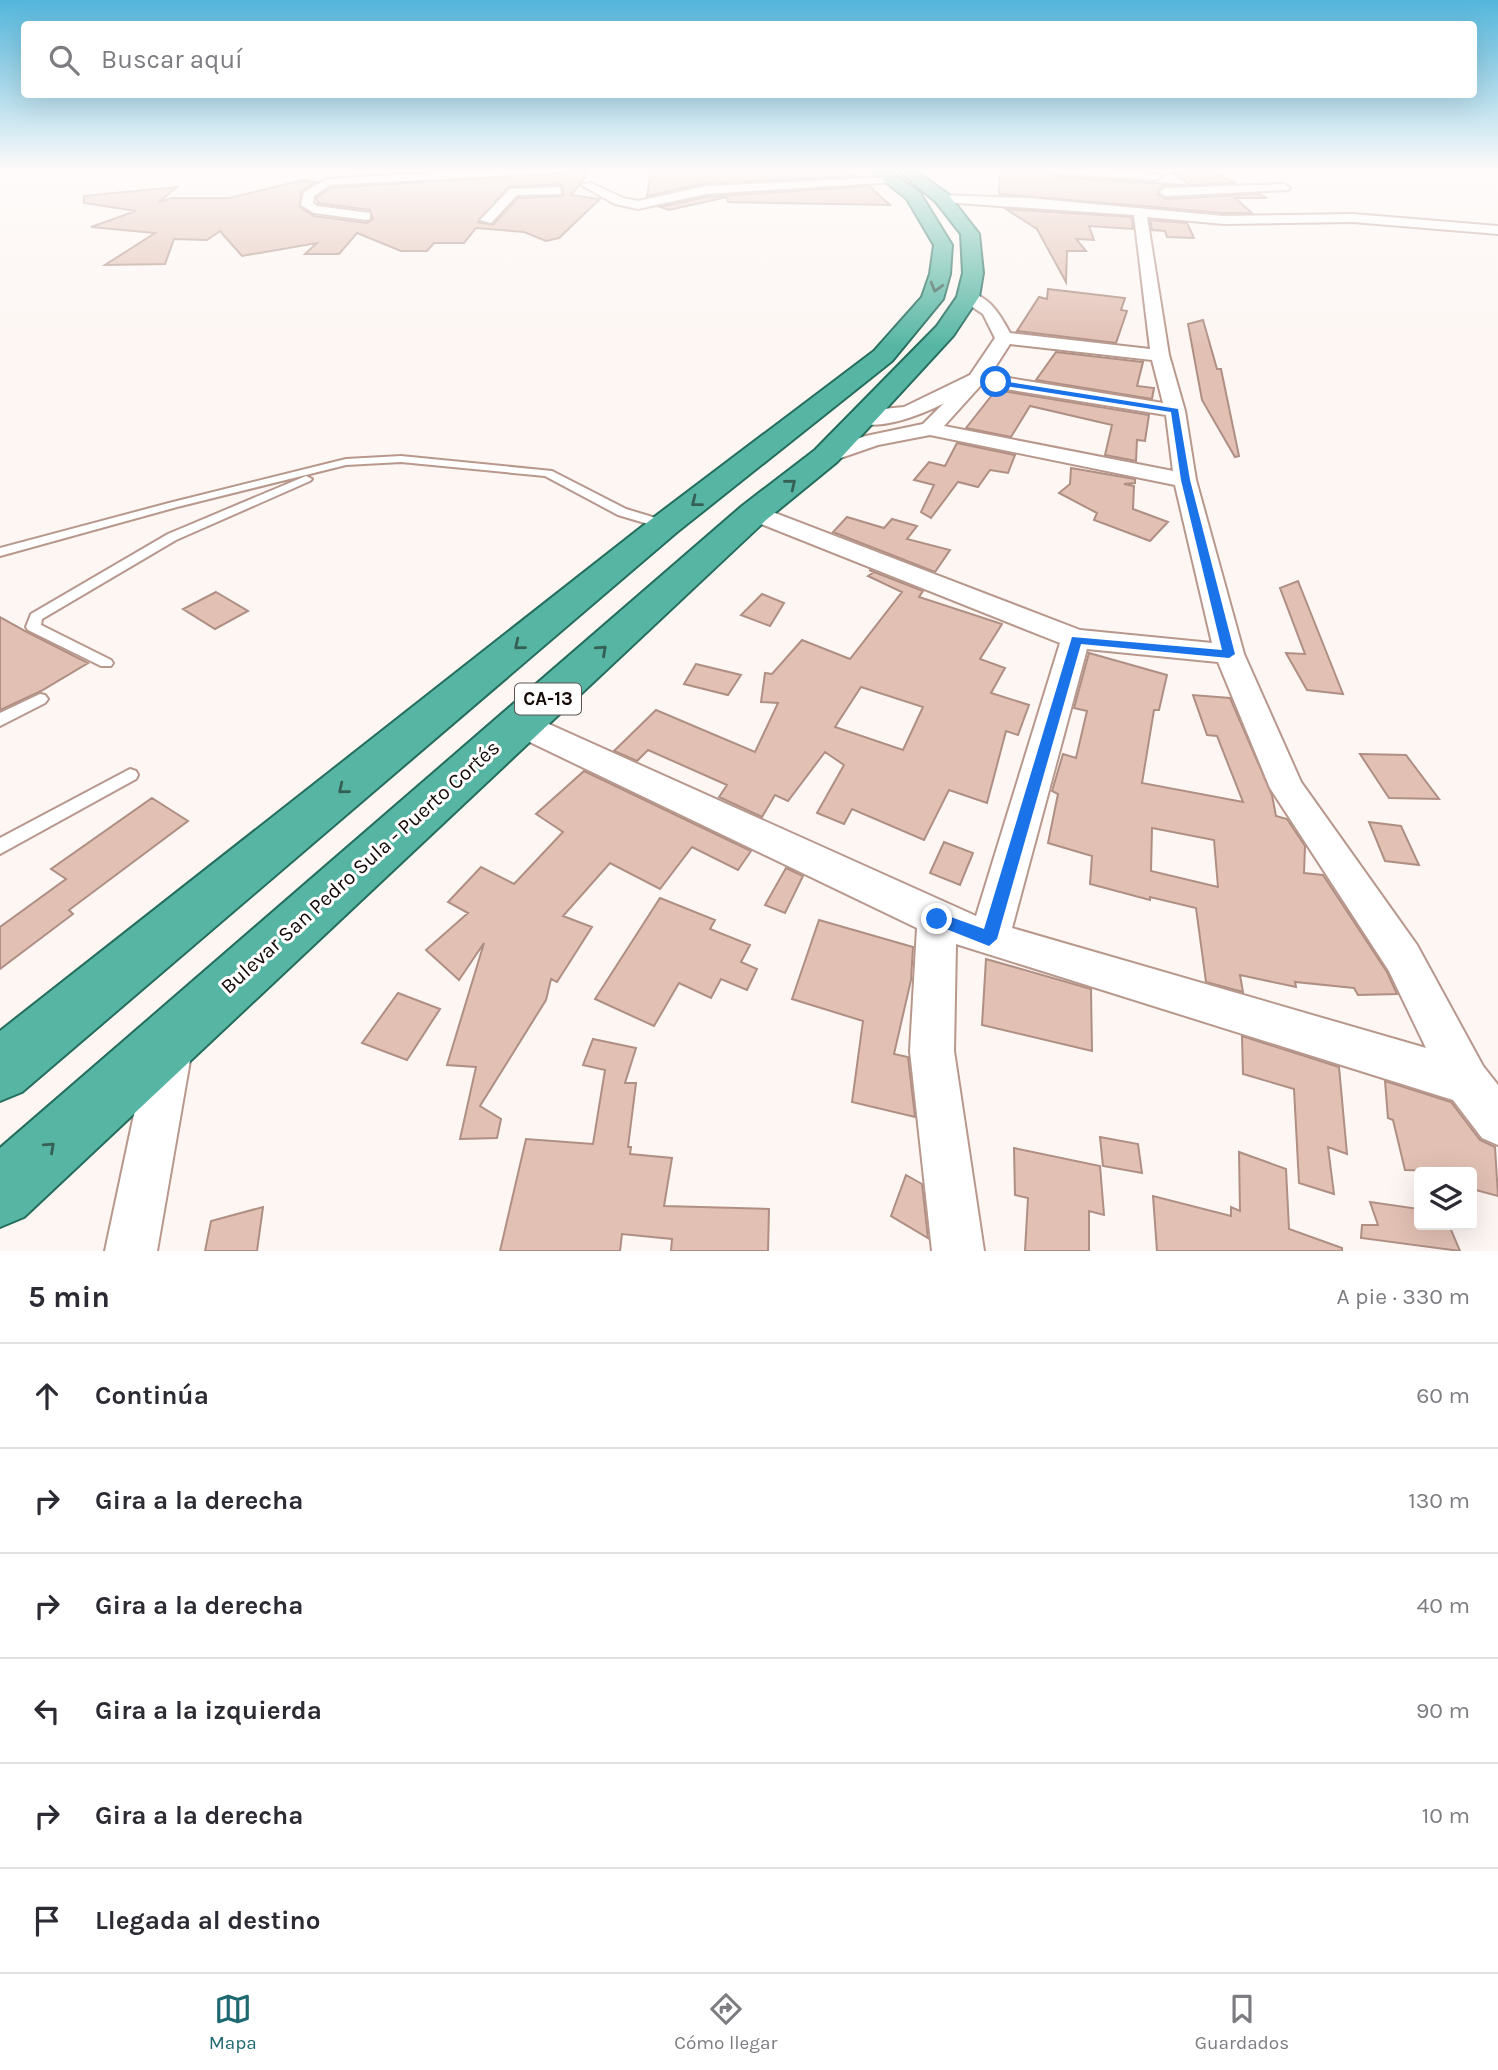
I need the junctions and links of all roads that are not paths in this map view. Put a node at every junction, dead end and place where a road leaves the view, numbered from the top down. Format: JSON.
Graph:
{"nodes":[{"id":1,"x":934,"y":229,"type":"edge"},
{"id":2,"x":966,"y":229,"type":"edge"},
{"id":3,"x":1142,"y":229,"type":"edge"},
{"id":4,"x":968,"y":297,"type":"junction"},
{"id":5,"x":1004,"y":338,"type":"junction"},
{"id":6,"x":1160,"y":355,"type":"junction"},
{"id":7,"x":977,"y":379,"type":"junction"},
{"id":8,"x":1175,"y":411,"type":"junction"},
{"id":9,"x":862,"y":417,"type":"junction"},
{"id":10,"x":930,"y":429,"type":"junction"},
{"id":11,"x":826,"y":456,"type":"junction"},
{"id":12,"x":346,"y":463,"type":"junction"},
{"id":13,"x":1185,"y":480,"type":"junction"},
{"id":14,"x":754,"y":513,"type":"junction"},
{"id":15,"x":665,"y":525,"type":"junction"},
{"id":16,"x":0,"y":552,"type":"edge"},
{"id":17,"x":1076,"y":639,"type":"junction"},
{"id":18,"x":1229,"y":654,"type":"junction"},
{"id":19,"x":106,"y":663,"type":"dead end"},
{"id":20,"x":40,"y":699,"type":"dead end"},
{"id":21,"x":0,"y":720,"type":"edge"},
{"id":22,"x":520,"y":724,"type":"junction"},
{"id":23,"x":130,"y":775,"type":"dead end"},
{"id":24,"x":0,"y":847,"type":"edge"},
{"id":25,"x":937,"y":919,"type":"junction"},
{"id":26,"x":989,"y":939,"type":"junction"},
{"id":27,"x":172,"y":1036,"type":"junction"},
{"id":28,"x":0,"y":1070,"type":"edge"},
{"id":29,"x":1466,"y":1082,"type":"junction"},
{"id":30,"x":1498,"y":1122,"type":"edge"},
{"id":31,"x":0,"y":1193,"type":"edge"},
{"id":32,"x":131,"y":1251,"type":"edge"},
{"id":33,"x":958,"y":1251,"type":"edge"}],
"edges":[{"from":1,"to":15,"type":"highway","number":"CA-13","one_way":true},
{"from":2,"to":4,"type":"highway","name":"Bulevar San Pedro Sula - Puerto Cortés","number":"CA-13"},
{"from":3,"to":6,"type":"street"},
{"from":4,"to":5,"type":"street"},
{"from":4,"to":9,"type":"highway","name":"Bulevar San Pedro Sula - Puerto Cortés","number":"CA-13"},
{"from":5,"to":6,"type":"street"},
{"from":5,"to":7,"type":"street"},
{"from":6,"to":8,"type":"street"},
{"from":7,"to":8,"type":"street"},
{"from":7,"to":9,"type":"street"},
{"from":7,"to":10,"type":"street"},
{"from":8,"to":13,"type":"street"},
{"from":9,"to":11,"type":"highway","name":"Bulevar San Pedro Sula - Puerto Cortés","number":"CA-13"},
{"from":10,"to":11,"type":"street"},
{"from":10,"to":13,"type":"street"},
{"from":14,"to":11,"type":"highway","name":"Bulevar San Pedro Sula - Puerto Cortés","number":"CA-13","one_way":true},
{"from":12,"to":15,"type":"lane"},
{"from":12,"to":16,"type":"lane"},
{"from":12,"to":19,"type":"lane"},
{"from":13,"to":18,"type":"street"},
{"from":14,"to":17,"type":"street"},
{"from":22,"to":14,"type":"highway","name":"Bulevar San Pedro Sula - Puerto Cortés","number":"CA-13","one_way":true},
{"from":15,"to":28,"type":"highway","number":"CA-13","one_way":true},
{"from":17,"to":18,"type":"street"},
{"from":17,"to":26,"type":"street"},
{"from":18,"to":29,"type":"street"},
{"from":20,"to":21,"type":"lane"},
{"from":22,"to":25,"type":"street"},
{"from":22,"to":27,"type":"highway","name":"Bulevar San Pedro Sula - Puerto Cortés","number":"CA-13"},
{"from":23,"to":24,"type":"lane"},
{"from":25,"to":26,"type":"street"},
{"from":25,"to":33,"type":"street"},
{"from":26,"to":29,"type":"street"},
{"from":31,"to":27,"type":"highway","name":"Bulevar San Pedro Sula - Puerto Cortés","number":"CA-13","one_way":true},
{"from":27,"to":32,"type":"street"},
{"from":29,"to":30,"type":"street"}]}
